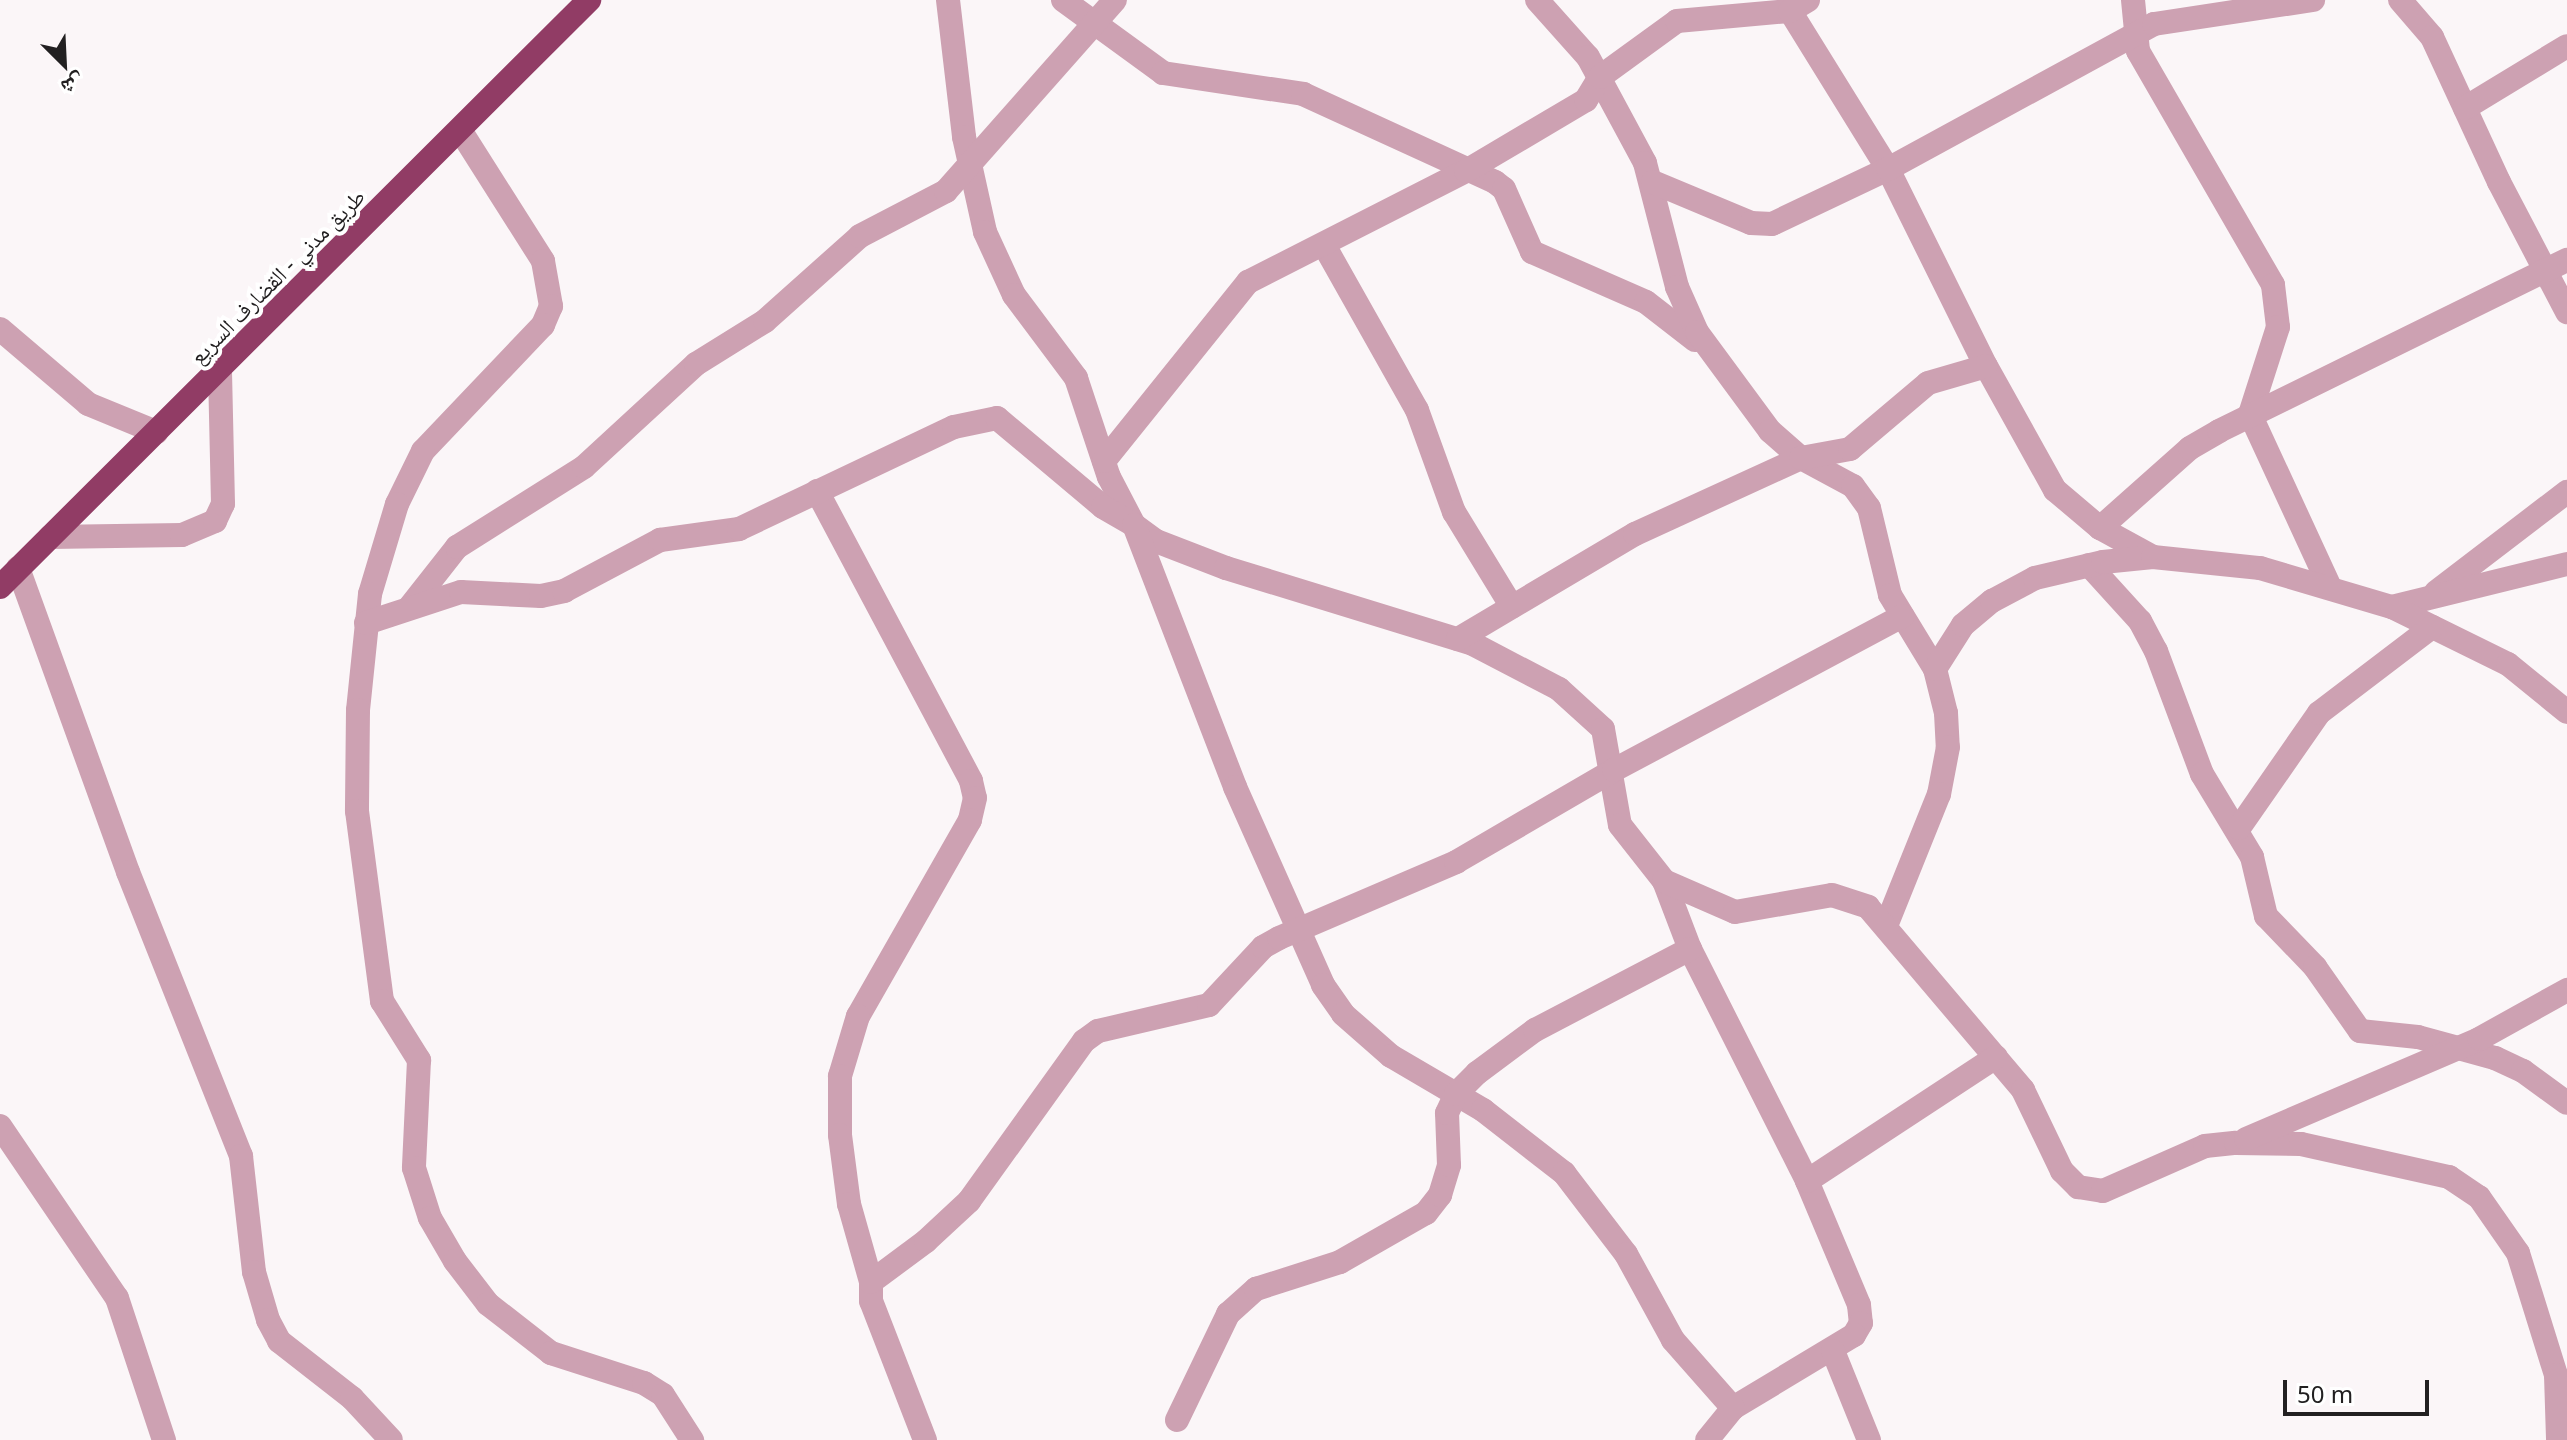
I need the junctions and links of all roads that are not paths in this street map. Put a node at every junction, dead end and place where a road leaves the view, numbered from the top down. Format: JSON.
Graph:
{"nodes":[{"id":1,"x":589,"y":0,"type":"edge"},
{"id":2,"x":948,"y":0,"type":"edge"},
{"id":3,"x":967,"y":0,"type":"edge"},
{"id":4,"x":1063,"y":0,"type":"edge"},
{"id":5,"x":1115,"y":0,"type":"edge"},
{"id":6,"x":1537,"y":0,"type":"edge"},
{"id":7,"x":2133,"y":0,"type":"edge"},
{"id":8,"x":2313,"y":0,"type":"edge"},
{"id":9,"x":2400,"y":0,"type":"edge"},
{"id":10,"x":1799,"y":6,"type":"edge"},
{"id":11,"x":1700,"y":8,"type":"edge"},
{"id":12,"x":1092,"y":23,"type":"junction"},
{"id":13,"x":951,"y":29,"type":"junction"},
{"id":14,"x":2134,"y":33,"type":"junction"},
{"id":15,"x":2567,"y":46,"type":"edge"},
{"id":16,"x":1600,"y":77,"type":"junction"},
{"id":17,"x":2465,"y":108,"type":"junction"},
{"id":18,"x":460,"y":130,"type":"junction"},
{"id":19,"x":971,"y":166,"type":"junction"},
{"id":20,"x":1888,"y":169,"type":"junction"},
{"id":21,"x":1466,"y":171,"type":"junction"},
{"id":22,"x":1653,"y":182,"type":"junction"},
{"id":23,"x":1324,"y":245,"type":"junction"},
{"id":24,"x":2557,"y":267,"type":"edge"},
{"id":25,"x":2567,"y":312,"type":"edge"},
{"id":26,"x":0,"y":329,"type":"edge"},
{"id":27,"x":1709,"y":349,"type":"junction"},
{"id":28,"x":1986,"y":366,"type":"junction"},
{"id":29,"x":220,"y":369,"type":"junction"},
{"id":30,"x":2250,"y":414,"type":"junction"},
{"id":31,"x":156,"y":432,"type":"junction"},
{"id":32,"x":1801,"y":458,"type":"junction"},
{"id":33,"x":1104,"y":461,"type":"junction"},
{"id":34,"x":817,"y":491,"type":"junction"},
{"id":35,"x":2567,"y":492,"type":"edge"},
{"id":36,"x":1134,"y":525,"type":"junction"},
{"id":37,"x":2100,"y":528,"type":"junction"},
{"id":38,"x":50,"y":537,"type":"junction"},
{"id":39,"x":2153,"y":557,"type":"junction"},
{"id":40,"x":2567,"y":564,"type":"edge"},
{"id":41,"x":2089,"y":565,"type":"junction"},
{"id":42,"x":18,"y":568,"type":"junction"},
{"id":43,"x":2329,"y":585,"type":"junction"},
{"id":44,"x":0,"y":587,"type":"edge"},
{"id":45,"x":2427,"y":599,"type":"junction"},
{"id":46,"x":1512,"y":607,"type":"junction"},
{"id":47,"x":2392,"y":607,"type":"junction"},
{"id":48,"x":409,"y":608,"type":"junction"},
{"id":49,"x":1902,"y":616,"type":"junction"},
{"id":50,"x":366,"y":623,"type":"junction"},
{"id":51,"x":2432,"y":627,"type":"junction"},
{"id":52,"x":1458,"y":639,"type":"junction"},
{"id":53,"x":1935,"y":669,"type":"junction"},
{"id":54,"x":2567,"y":712,"type":"edge"},
{"id":55,"x":1614,"y":770,"type":"junction"},
{"id":56,"x":2239,"y":828,"type":"junction"},
{"id":57,"x":1664,"y":881,"type":"junction"},
{"id":58,"x":1886,"y":926,"type":"junction"},
{"id":59,"x":1298,"y":930,"type":"junction"},
{"id":60,"x":1690,"y":949,"type":"junction"},
{"id":61,"x":2567,"y":990,"type":"edge"},
{"id":62,"x":2453,"y":1050,"type":"junction"},
{"id":63,"x":1996,"y":1057,"type":"junction"},
{"id":64,"x":1456,"y":1094,"type":"junction"},
{"id":65,"x":2567,"y":1103,"type":"edge"},
{"id":66,"x":0,"y":1126,"type":"edge"},
{"id":67,"x":2236,"y":1143,"type":"junction"},
{"id":68,"x":1807,"y":1181,"type":"junction"},
{"id":69,"x":871,"y":1282,"type":"junction"},
{"id":70,"x":1833,"y":1351,"type":"junction"},
{"id":71,"x":1733,"y":1408,"type":"junction"},
{"id":72,"x":1177,"y":1420,"type":"dead end"},
{"id":73,"x":164,"y":1440,"type":"edge"},
{"id":74,"x":391,"y":1440,"type":"edge"},
{"id":75,"x":692,"y":1440,"type":"edge"},
{"id":76,"x":925,"y":1440,"type":"edge"},
{"id":77,"x":1707,"y":1440,"type":"edge"},
{"id":78,"x":1869,"y":1440,"type":"edge"},
{"id":79,"x":2558,"y":1440,"type":"edge"}],
"edges":[{"from":1,"to":18,"type":"highway","name":"طريق مدني - القضارف السريع"},
{"from":2,"to":13,"type":"street"},
{"from":3,"to":13,"type":"street"},
{"from":4,"to":12,"type":"street"},
{"from":5,"to":12,"type":"street"},
{"from":6,"to":16,"type":"street"},
{"from":7,"to":14,"type":"street"},
{"from":8,"to":14,"type":"street"},
{"from":9,"to":17,"type":"street"},
{"from":10,"to":11,"type":"street"},
{"from":10,"to":20,"type":"street"},
{"from":11,"to":16,"type":"street"},
{"from":12,"to":19,"type":"street"},
{"from":12,"to":21,"type":"street"},
{"from":13,"to":19,"type":"street"},
{"from":14,"to":20,"type":"street"},
{"from":14,"to":30,"type":"street"},
{"from":15,"to":17,"type":"street"},
{"from":16,"to":21,"type":"street"},
{"from":16,"to":22,"type":"street"},
{"from":17,"to":24,"type":"street"},
{"from":18,"to":29,"type":"highway","name":"طريق مدني - القضارف السريع"},
{"from":18,"to":50,"type":"street"},
{"from":19,"to":33,"type":"street"},
{"from":19,"to":48,"type":"street"},
{"from":20,"to":22,"type":"street"},
{"from":20,"to":28,"type":"street"},
{"from":21,"to":23,"type":"street"},
{"from":21,"to":27,"type":"street"},
{"from":22,"to":27,"type":"street"},
{"from":23,"to":33,"type":"street"},
{"from":23,"to":46,"type":"street"},
{"from":24,"to":25,"type":"street"},
{"from":24,"to":30,"type":"street"},
{"from":26,"to":31,"type":"street"},
{"from":27,"to":32,"type":"street"},
{"from":28,"to":32,"type":"street"},
{"from":28,"to":37,"type":"street"},
{"from":29,"to":31,"type":"highway","name":"طريق مدني - القضارف السريع"},
{"from":29,"to":38,"type":"street"},
{"from":30,"to":37,"type":"street"},
{"from":30,"to":43,"type":"street"},
{"from":31,"to":38,"type":"highway","name":"طريق مدني - القضارف السريع"},
{"from":32,"to":46,"type":"street"},
{"from":32,"to":49,"type":"street"},
{"from":33,"to":36,"type":"street"},
{"from":34,"to":36,"type":"street"},
{"from":34,"to":48,"type":"street"},
{"from":34,"to":69,"type":"street"},
{"from":35,"to":45,"type":"street"},
{"from":36,"to":52,"type":"street"},
{"from":36,"to":59,"type":"street"},
{"from":37,"to":39,"type":"street"},
{"from":38,"to":42,"type":"highway","name":"طريق مدني - القضارف السريع"},
{"from":39,"to":41,"type":"street"},
{"from":39,"to":43,"type":"street"},
{"from":40,"to":45,"type":"street"},
{"from":41,"to":53,"type":"street"},
{"from":41,"to":56,"type":"street"},
{"from":42,"to":44,"type":"highway","name":"طريق مدني - القضارف السريع"},
{"from":42,"to":74,"type":"street"},
{"from":43,"to":47,"type":"street"},
{"from":45,"to":47,"type":"street"},
{"from":46,"to":52,"type":"street"},
{"from":47,"to":51,"type":"street"},
{"from":48,"to":50,"type":"street"},
{"from":49,"to":53,"type":"street"},
{"from":49,"to":55,"type":"street"},
{"from":50,"to":75,"type":"street"},
{"from":51,"to":54,"type":"street"},
{"from":51,"to":56,"type":"street"},
{"from":52,"to":55,"type":"street"},
{"from":53,"to":58,"type":"street"},
{"from":55,"to":57,"type":"street"},
{"from":55,"to":59,"type":"street"},
{"from":56,"to":62,"type":"street"},
{"from":57,"to":58,"type":"street"},
{"from":57,"to":60,"type":"street"},
{"from":58,"to":63,"type":"street"},
{"from":59,"to":64,"type":"street"},
{"from":59,"to":69,"type":"street"},
{"from":60,"to":64,"type":"street"},
{"from":60,"to":68,"type":"street"},
{"from":61,"to":62,"type":"street"},
{"from":62,"to":65,"type":"street"},
{"from":62,"to":67,"type":"street"},
{"from":63,"to":67,"type":"street"},
{"from":63,"to":68,"type":"street"},
{"from":64,"to":71,"type":"street"},
{"from":64,"to":72,"type":"street"},
{"from":66,"to":73,"type":"street"},
{"from":67,"to":79,"type":"street"},
{"from":68,"to":70,"type":"street"},
{"from":69,"to":76,"type":"street"},
{"from":70,"to":71,"type":"street"},
{"from":70,"to":78,"type":"street"},
{"from":71,"to":77,"type":"street"}]}
